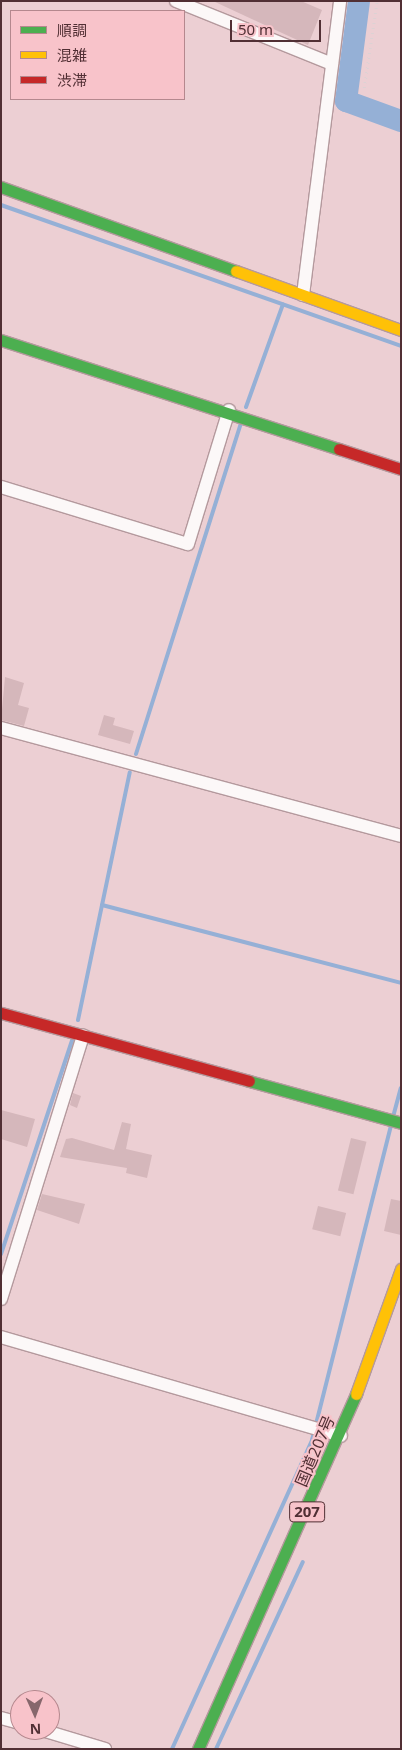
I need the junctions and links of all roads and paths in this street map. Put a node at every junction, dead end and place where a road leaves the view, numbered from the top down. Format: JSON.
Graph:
{"nodes":[{"id":1,"x":176,"y":1,"type":"edge"},
{"id":2,"x":340,"y":1,"type":"edge"},
{"id":3,"x":378,"y":1,"type":"edge"},
{"id":4,"x":332,"y":64,"type":"junction"},
{"id":5,"x":364,"y":88,"type":"dead end"},
{"id":6,"x":1,"y":187,"type":"edge"},
{"id":7,"x":302,"y":295,"type":"junction"},
{"id":8,"x":401,"y":330,"type":"edge"},
{"id":9,"x":1,"y":340,"type":"edge"},
{"id":10,"x":229,"y":410,"type":"junction"},
{"id":11,"x":401,"y":469,"type":"edge"},
{"id":12,"x":1,"y":487,"type":"edge"},
{"id":13,"x":1,"y":728,"type":"edge"},
{"id":14,"x":401,"y":836,"type":"edge"},
{"id":15,"x":1,"y":1013,"type":"edge"},
{"id":16,"x":83,"y":1035,"type":"junction"},
{"id":17,"x":400,"y":1123,"type":"edge"},
{"id":18,"x":401,"y":1269,"type":"edge"},
{"id":19,"x":1,"y":1299,"type":"edge"},
{"id":20,"x":1,"y":1337,"type":"edge"},
{"id":21,"x":340,"y":1436,"type":"junction"},
{"id":22,"x":60,"y":1735,"type":"edge"},
{"id":23,"x":105,"y":1749,"type":"edge"},
{"id":24,"x":198,"y":1749,"type":"edge"}],
"edges":[{"from":1,"to":4,"type":"street"},
{"from":2,"to":4,"type":"street"},
{"from":3,"to":5,"type":"path"},
{"from":4,"to":7,"type":"street"},
{"from":6,"to":7,"type":"main road"},
{"from":7,"to":8,"type":"main road"},
{"from":9,"to":10,"type":"main road"},
{"from":10,"to":11,"type":"main road"},
{"from":10,"to":12,"type":"street"},
{"from":13,"to":14,"type":"street"},
{"from":15,"to":16,"type":"main road"},
{"from":16,"to":17,"type":"main road"},
{"from":16,"to":19,"type":"street"},
{"from":18,"to":21,"type":"main road","name":"国道207号","number":"207"},
{"from":20,"to":21,"type":"street"},
{"from":21,"to":24,"type":"main road","name":"国道207号","number":"207"},
{"from":22,"to":23,"type":"street"}]}
